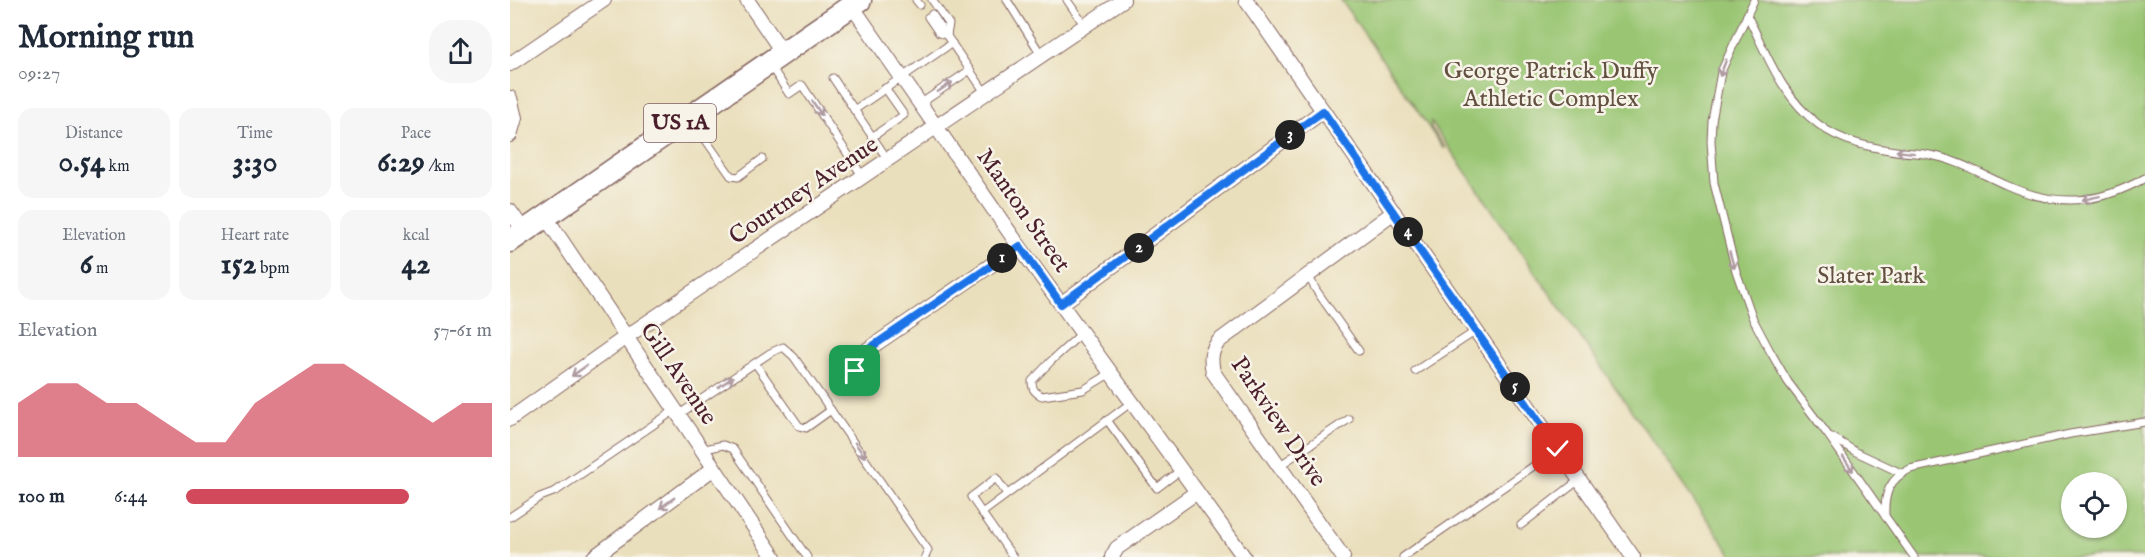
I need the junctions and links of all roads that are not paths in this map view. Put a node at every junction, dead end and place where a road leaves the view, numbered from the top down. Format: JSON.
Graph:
{"nodes":[{"id":1,"x":604,"y":0,"type":"edge"},
{"id":2,"x":747,"y":0,"type":"edge"},
{"id":3,"x":932,"y":0,"type":"edge"},
{"id":4,"x":1007,"y":0,"type":"edge"},
{"id":5,"x":1067,"y":0,"type":"edge"},
{"id":6,"x":1124,"y":0,"type":"edge"},
{"id":7,"x":1246,"y":0,"type":"edge"},
{"id":8,"x":1754,"y":0,"type":"edge"},
{"id":9,"x":856,"y":3,"type":"edge"},
{"id":10,"x":930,"y":15,"type":"dead end"},
{"id":11,"x":1747,"y":15,"type":"junction"},
{"id":12,"x":1085,"y":26,"type":"junction"},
{"id":13,"x":946,"y":35,"type":"junction"},
{"id":14,"x":952,"y":44,"type":"junction"},
{"id":15,"x":1042,"y":56,"type":"junction"},
{"id":16,"x":775,"y":58,"type":"junction"},
{"id":17,"x":510,"y":63,"type":"edge"},
{"id":18,"x":970,"y":70,"type":"junction"},
{"id":19,"x":901,"y":77,"type":"junction"},
{"id":20,"x":832,"y":78,"type":"dead end"},
{"id":21,"x":885,"y":88,"type":"junction"},
{"id":22,"x":986,"y":94,"type":"junction"},
{"id":23,"x":510,"y":98,"type":"edge"},
{"id":24,"x":920,"y":104,"type":"junction"},
{"id":25,"x":854,"y":110,"type":"junction"},
{"id":26,"x":1323,"y":111,"type":"junction"},
{"id":27,"x":689,"y":117,"type":"junction"},
{"id":28,"x":937,"y":128,"type":"junction"},
{"id":29,"x":510,"y":135,"type":"edge"},
{"id":30,"x":873,"y":137,"type":"junction"},
{"id":31,"x":762,"y":159,"type":"dead end"},
{"id":32,"x":889,"y":161,"type":"junction"},
{"id":33,"x":863,"y":178,"type":"junction"},
{"id":34,"x":2145,"y":178,"type":"edge"},
{"id":35,"x":510,"y":211,"type":"edge"},
{"id":36,"x":1394,"y":212,"type":"junction"},
{"id":37,"x":545,"y":216,"type":"junction"},
{"id":38,"x":517,"y":236,"type":"edge"},
{"id":39,"x":1020,"y":246,"type":"junction"},
{"id":40,"x":1308,"y":275,"type":"junction"},
{"id":41,"x":1061,"y":304,"type":"junction"},
{"id":42,"x":1476,"y":331,"type":"junction"},
{"id":43,"x":1082,"y":333,"type":"junction"},
{"id":44,"x":626,"y":337,"type":"junction"},
{"id":45,"x":1359,"y":351,"type":"dead end"},
{"id":46,"x":755,"y":363,"type":"junction"},
{"id":47,"x":855,"y":371,"type":"dead end"},
{"id":48,"x":1415,"y":371,"type":"dead end"},
{"id":49,"x":1111,"y":374,"type":"junction"},
{"id":50,"x":1132,"y":402,"type":"junction"},
{"id":51,"x":831,"y":410,"type":"junction"},
{"id":52,"x":676,"y":412,"type":"junction"},
{"id":53,"x":510,"y":419,"type":"edge"},
{"id":54,"x":1349,"y":419,"type":"dead end"},
{"id":55,"x":1107,"y":420,"type":"junction"},
{"id":56,"x":2145,"y":422,"type":"edge"},
{"id":57,"x":1828,"y":435,"type":"junction"},
{"id":58,"x":1558,"y":449,"type":"junction"},
{"id":59,"x":701,"y":450,"type":"junction"},
{"id":60,"x":1279,"y":466,"type":"junction"},
{"id":61,"x":714,"y":468,"type":"junction"},
{"id":62,"x":1181,"y":470,"type":"junction"},
{"id":63,"x":1901,"y":473,"type":"junction"},
{"id":64,"x":1579,"y":480,"type":"junction"},
{"id":65,"x":1197,"y":492,"type":"junction"},
{"id":66,"x":1007,"y":494,"type":"junction"},
{"id":67,"x":982,"y":513,"type":"junction"},
{"id":68,"x":510,"y":517,"type":"edge"},
{"id":69,"x":1885,"y":518,"type":"junction"},
{"id":70,"x":1521,"y":525,"type":"dead end"},
{"id":71,"x":594,"y":557,"type":"edge"},
{"id":72,"x":774,"y":557,"type":"edge"},
{"id":73,"x":807,"y":557,"type":"edge"},
{"id":74,"x":925,"y":557,"type":"edge"},
{"id":75,"x":1013,"y":557,"type":"edge"},
{"id":76,"x":1113,"y":557,"type":"edge"},
{"id":77,"x":1244,"y":557,"type":"edge"},
{"id":78,"x":1343,"y":557,"type":"edge"},
{"id":79,"x":1403,"y":557,"type":"edge"},
{"id":80,"x":1633,"y":557,"type":"edge"},
{"id":81,"x":1914,"y":557,"type":"edge"}],
"edges":[{"from":1,"to":17,"type":"street"},
{"from":2,"to":16,"type":"street"},
{"from":3,"to":13,"type":"lane"},
{"from":4,"to":15,"type":"lane"},
{"from":5,"to":12,"type":"lane"},
{"from":6,"to":12,"type":"street","name":"Courtney Avenue"},
{"from":7,"to":26,"type":"street"},
{"from":8,"to":11,"type":"lane"},
{"from":9,"to":16,"type":"main road","number":"US 1A"},
{"from":9,"to":19,"type":"street","name":"Manton Street"},
{"from":10,"to":13,"type":"lane"},
{"from":34,"to":11,"type":"lane","one_way":true},
{"from":11,"to":57,"type":"lane","one_way":true},
{"from":12,"to":15,"type":"street","name":"Courtney Avenue"},
{"from":13,"to":14,"type":"lane"},
{"from":14,"to":18,"type":"lane"},
{"from":14,"to":19,"type":"lane"},
{"from":15,"to":22,"type":"street","name":"Courtney Avenue"},
{"from":16,"to":27,"type":"main road","number":"US 1A"},
{"from":16,"to":33,"type":"lane","one_way":true},
{"from":18,"to":22,"type":"lane"},
{"from":24,"to":18,"type":"lane","one_way":true},
{"from":19,"to":21,"type":"lane"},
{"from":19,"to":24,"type":"street","name":"Manton Street"},
{"from":20,"to":25,"type":"lane"},
{"from":21,"to":25,"type":"lane"},
{"from":21,"to":30,"type":"lane"},
{"from":22,"to":28,"type":"street","name":"Courtney Avenue"},
{"from":23,"to":29,"type":"street"},
{"from":24,"to":28,"type":"street","name":"Manton Street"},
{"from":25,"to":30,"type":"lane"},
{"from":26,"to":36,"type":"street"},
{"from":26,"to":41,"type":"street"},
{"from":27,"to":31,"type":"lane"},
{"from":27,"to":37,"type":"main road","number":"US 1A"},
{"from":28,"to":32,"type":"street","name":"Courtney Avenue"},
{"from":28,"to":39,"type":"street","name":"Manton Street"},
{"from":30,"to":32,"type":"lane"},
{"from":32,"to":33,"type":"street","name":"Courtney Avenue"},
{"from":33,"to":44,"type":"street","name":"Courtney Avenue"},
{"from":35,"to":38,"type":"street"},
{"from":36,"to":40,"type":"street","name":"Parkview Drive"},
{"from":36,"to":42,"type":"street"},
{"from":37,"to":38,"type":"main road","number":"US 1A"},
{"from":37,"to":44,"type":"street","name":"Gill Avenue"},
{"from":39,"to":41,"type":"street","name":"Manton Street"},
{"from":39,"to":47,"type":"street"},
{"from":40,"to":45,"type":"lane"},
{"from":40,"to":60,"type":"street","name":"Parkview Drive"},
{"from":41,"to":43,"type":"street","name":"Manton Street"},
{"from":42,"to":48,"type":"lane"},
{"from":42,"to":58,"type":"street"},
{"from":43,"to":49,"type":"street","name":"Manton Street"},
{"from":43,"to":49,"type":"lane"},
{"from":44,"to":52,"type":"street","name":"Gill Avenue"},
{"from":44,"to":53,"type":"street","name":"Courtney Avenue","one_way":true},
{"from":46,"to":51,"type":"lane"},
{"from":46,"to":51,"type":"lane"},
{"from":52,"to":46,"type":"lane","one_way":true},
{"from":49,"to":50,"type":"street","name":"Manton Street"},
{"from":50,"to":55,"type":"lane"},
{"from":50,"to":62,"type":"street","name":"Manton Street"},
{"from":51,"to":74,"type":"lane","one_way":true},
{"from":52,"to":59,"type":"street","name":"Gill Avenue"},
{"from":52,"to":68,"type":"lane"},
{"from":54,"to":60,"type":"lane"},
{"from":55,"to":62,"type":"lane"},
{"from":55,"to":66,"type":"lane"},
{"from":56,"to":63,"type":"lane"},
{"from":57,"to":63,"type":"lane"},
{"from":57,"to":69,"type":"lane","one_way":true},
{"from":58,"to":64,"type":"street"},
{"from":58,"to":79,"type":"lane"},
{"from":59,"to":61,"type":"street","name":"Gill Avenue"},
{"from":59,"to":73,"type":"lane"},
{"from":60,"to":78,"type":"street","name":"Parkview Drive"},
{"from":61,"to":71,"type":"street","one_way":true},
{"from":61,"to":72,"type":"street","name":"Gill Avenue"},
{"from":62,"to":65,"type":"street","name":"Manton Street"},
{"from":63,"to":69,"type":"lane"},
{"from":64,"to":70,"type":"lane"},
{"from":64,"to":80,"type":"street"},
{"from":65,"to":76,"type":"street"},
{"from":65,"to":77,"type":"street","name":"Manton Street"},
{"from":66,"to":67,"type":"lane"},
{"from":66,"to":67,"type":"lane"},
{"from":67,"to":75,"type":"lane"},
{"from":69,"to":81,"type":"lane"}]}
